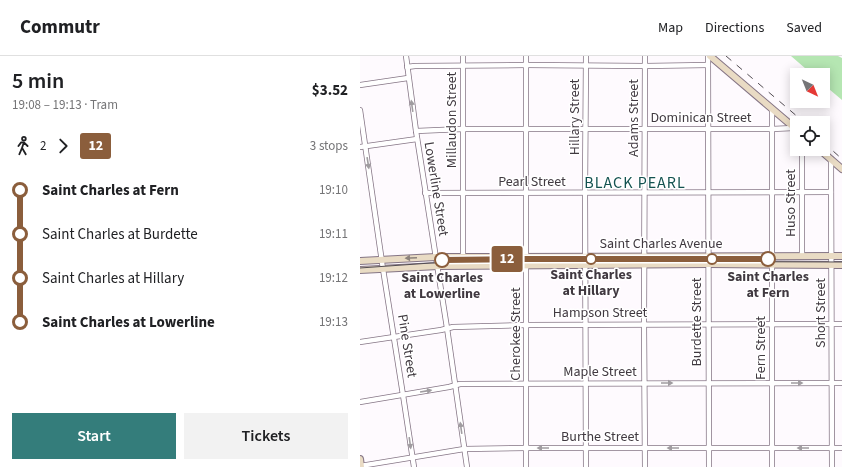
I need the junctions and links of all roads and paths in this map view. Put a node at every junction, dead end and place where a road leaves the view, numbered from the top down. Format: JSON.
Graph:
{"nodes":[{"id":1,"x":406,"y":56,"type":"edge"},
{"id":2,"x":463,"y":56,"type":"edge"},
{"id":3,"x":526,"y":56,"type":"edge"},
{"id":4,"x":586,"y":56,"type":"edge"},
{"id":5,"x":645,"y":56,"type":"edge"},
{"id":6,"x":709,"y":56,"type":"edge"},
{"id":7,"x":463,"y":65,"type":"junction"},
{"id":8,"x":526,"y":65,"type":"junction"},
{"id":9,"x":586,"y":65,"type":"junction"},
{"id":10,"x":708,"y":65,"type":"junction"},
{"id":11,"x":645,"y":66,"type":"junction"},
{"id":12,"x":407,"y":67,"type":"junction"},
{"id":13,"x":408,"y":78,"type":"junction"},
{"id":14,"x":360,"y":85,"type":"edge"},
{"id":15,"x":772,"y":109,"type":"junction"},
{"id":16,"x":360,"y":110,"type":"edge"},
{"id":17,"x":790,"y":124,"type":"edge"},
{"id":18,"x":463,"y":129,"type":"junction"},
{"id":19,"x":526,"y":129,"type":"junction"},
{"id":20,"x":586,"y":129,"type":"junction"},
{"id":21,"x":645,"y":129,"type":"junction"},
{"id":22,"x":708,"y":129,"type":"junction"},
{"id":23,"x":772,"y":129,"type":"junction"},
{"id":24,"x":790,"y":129,"type":"edge"},
{"id":25,"x":416,"y":131,"type":"junction"},
{"id":26,"x":417,"y":139,"type":"junction"},
{"id":27,"x":366,"y":147,"type":"junction"},
{"id":28,"x":360,"y":148,"type":"edge"},
{"id":29,"x":802,"y":156,"type":"edge"},
{"id":30,"x":827,"y":156,"type":"edge"},
{"id":31,"x":831,"y":159,"type":"junction"},
{"id":32,"x":842,"y":169,"type":"edge"},
{"id":33,"x":585,"y":192,"type":"junction"},
{"id":34,"x":645,"y":192,"type":"junction"},
{"id":35,"x":708,"y":192,"type":"junction"},
{"id":36,"x":772,"y":192,"type":"junction"},
{"id":37,"x":802,"y":192,"type":"junction"},
{"id":38,"x":831,"y":192,"type":"junction"},
{"id":39,"x":426,"y":193,"type":"junction"},
{"id":40,"x":463,"y":193,"type":"junction"},
{"id":41,"x":526,"y":193,"type":"junction"},
{"id":42,"x":527,"y":256,"type":"junction"},
{"id":43,"x":586,"y":256,"type":"junction"},
{"id":44,"x":708,"y":256,"type":"junction"},
{"id":45,"x":772,"y":256,"type":"junction"},
{"id":46,"x":802,"y":256,"type":"junction"},
{"id":47,"x":831,"y":256,"type":"junction"},
{"id":48,"x":842,"y":256,"type":"edge"},
{"id":49,"x":436,"y":257,"type":"junction"},
{"id":50,"x":463,"y":257,"type":"junction"},
{"id":51,"x":645,"y":257,"type":"junction"},
{"id":52,"x":382,"y":260,"type":"junction"},
{"id":53,"x":360,"y":261,"type":"edge"},
{"id":54,"x":708,"y":264,"type":"junction"},
{"id":55,"x":526,"y":265,"type":"junction"},
{"id":56,"x":586,"y":265,"type":"junction"},
{"id":57,"x":645,"y":265,"type":"junction"},
{"id":58,"x":772,"y":265,"type":"junction"},
{"id":59,"x":831,"y":265,"type":"junction"},
{"id":60,"x":842,"y":265,"type":"edge"},
{"id":61,"x":438,"y":266,"type":"junction"},
{"id":62,"x":383,"y":269,"type":"junction"},
{"id":63,"x":360,"y":270,"type":"edge"},
{"id":64,"x":586,"y":324,"type":"junction"},
{"id":65,"x":644,"y":324,"type":"junction"},
{"id":66,"x":708,"y":324,"type":"junction"},
{"id":67,"x":772,"y":324,"type":"junction"},
{"id":68,"x":831,"y":324,"type":"junction"},
{"id":69,"x":842,"y":324,"type":"edge"},
{"id":70,"x":527,"y":325,"type":"junction"},
{"id":71,"x":447,"y":328,"type":"junction"},
{"id":72,"x":394,"y":337,"type":"junction"},
{"id":73,"x":360,"y":342,"type":"edge"},
{"id":74,"x":644,"y":383,"type":"junction"},
{"id":75,"x":708,"y":383,"type":"junction"},
{"id":76,"x":772,"y":383,"type":"junction"},
{"id":77,"x":832,"y":383,"type":"junction"},
{"id":78,"x":842,"y":383,"type":"edge"},
{"id":79,"x":527,"y":384,"type":"junction"},
{"id":80,"x":586,"y":384,"type":"junction"},
{"id":81,"x":455,"y":385,"type":"junction"},
{"id":82,"x":403,"y":395,"type":"junction"},
{"id":83,"x":360,"y":402,"type":"edge"},
{"id":84,"x":526,"y":448,"type":"junction"},
{"id":85,"x":586,"y":448,"type":"junction"},
{"id":86,"x":645,"y":448,"type":"junction"},
{"id":87,"x":709,"y":448,"type":"junction"},
{"id":88,"x":772,"y":448,"type":"junction"},
{"id":89,"x":833,"y":448,"type":"junction"},
{"id":90,"x":842,"y":448,"type":"edge"},
{"id":91,"x":464,"y":449,"type":"junction"},
{"id":92,"x":412,"y":458,"type":"junction"},
{"id":93,"x":361,"y":464,"type":"edge"},
{"id":94,"x":414,"y":467,"type":"edge"},
{"id":95,"x":467,"y":467,"type":"edge"},
{"id":96,"x":526,"y":467,"type":"edge"},
{"id":97,"x":586,"y":467,"type":"edge"},
{"id":98,"x":645,"y":467,"type":"edge"},
{"id":99,"x":709,"y":467,"type":"edge"},
{"id":100,"x":772,"y":467,"type":"edge"},
{"id":101,"x":832,"y":467,"type":"edge"}],
"edges":[{"from":1,"to":12,"type":"street","name":"Lowerline Street"},
{"from":2,"to":7,"type":"street","name":"Millaudon Street"},
{"from":3,"to":8,"type":"street","name":"Cherokee Street"},
{"from":4,"to":9,"type":"street","name":"Hillary Street"},
{"from":5,"to":11,"type":"street","name":"Adams Street"},
{"from":6,"to":10,"type":"street","name":"Burdette Street"},
{"from":6,"to":15,"type":"main road"},
{"from":7,"to":8,"type":"street"},
{"from":7,"to":12,"type":"street"},
{"from":7,"to":18,"type":"street","name":"Millaudon Street"},
{"from":8,"to":9,"type":"street"},
{"from":8,"to":19,"type":"street","name":"Cherokee Street"},
{"from":9,"to":11,"type":"street"},
{"from":9,"to":20,"type":"street","name":"Hillary Street"},
{"from":10,"to":11,"type":"street"},
{"from":10,"to":22,"type":"street","name":"Burdette Street"},
{"from":11,"to":21,"type":"street","name":"Adams Street"},
{"from":12,"to":13,"type":"street","name":"Lowerline Street"},
{"from":13,"to":14,"type":"street"},
{"from":25,"to":13,"type":"street","name":"Lowerline Street","one_way":true},
{"from":15,"to":17,"type":"main road"},
{"from":15,"to":23,"type":"street","name":"Fern Street"},
{"from":16,"to":27,"type":"street","name":"Pine Street"},
{"from":18,"to":19,"type":"street","name":"Dominican Street"},
{"from":18,"to":25,"type":"street","name":"Dominican Street"},
{"from":18,"to":40,"type":"street","name":"Millaudon Street"},
{"from":19,"to":20,"type":"street","name":"Dominican Street"},
{"from":19,"to":41,"type":"street","name":"Cherokee Street"},
{"from":20,"to":21,"type":"street","name":"Dominican Street"},
{"from":20,"to":33,"type":"street","name":"Hillary Street"},
{"from":21,"to":22,"type":"street","name":"Dominican Street"},
{"from":21,"to":34,"type":"street","name":"Adams Street"},
{"from":22,"to":23,"type":"street","name":"Dominican Street"},
{"from":22,"to":35,"type":"street","name":"Burdette Street"},
{"from":23,"to":24,"type":"street","name":"Dominican Street"},
{"from":23,"to":36,"type":"street","name":"Fern Street"},
{"from":25,"to":26,"type":"street","name":"Lowerline Street"},
{"from":26,"to":27,"type":"street"},
{"from":26,"to":39,"type":"street","name":"Lowerline Street"},
{"from":27,"to":28,"type":"street"},
{"from":27,"to":52,"type":"street","name":"Pine Street","one_way":true},
{"from":29,"to":37,"type":"street","name":"Huso Street"},
{"from":30,"to":31,"type":"main road"},
{"from":31,"to":32,"type":"main road"},
{"from":31,"to":38,"type":"street","name":"Short Street"},
{"from":33,"to":34,"type":"street","name":"Pearl Street"},
{"from":33,"to":41,"type":"street","name":"Pearl Street"},
{"from":33,"to":43,"type":"street","name":"Hillary Street"},
{"from":34,"to":35,"type":"street","name":"Pearl Street"},
{"from":34,"to":51,"type":"street","name":"Adams Street"},
{"from":35,"to":36,"type":"street","name":"Pearl Street"},
{"from":35,"to":44,"type":"street","name":"Burdette Street"},
{"from":36,"to":37,"type":"street","name":"Pearl Street"},
{"from":36,"to":45,"type":"street","name":"Fern Street"},
{"from":37,"to":38,"type":"street","name":"Pearl Street"},
{"from":37,"to":46,"type":"street","name":"Huso Street"},
{"from":38,"to":47,"type":"street","name":"Short Street"},
{"from":39,"to":40,"type":"street","name":"Pearl Street"},
{"from":39,"to":49,"type":"street","name":"Lowerline Street"},
{"from":40,"to":41,"type":"street","name":"Pearl Street"},
{"from":40,"to":50,"type":"street","name":"Millaudon Street"},
{"from":41,"to":42,"type":"street","name":"Cherokee Street"},
{"from":42,"to":43,"type":"main road","name":"Saint Charles Avenue"},
{"from":42,"to":50,"type":"main road","name":"Saint Charles Avenue"},
{"from":42,"to":55,"type":"street","name":"Cherokee Street"},
{"from":43,"to":51,"type":"main road","name":"Saint Charles Avenue"},
{"from":43,"to":56,"type":"street","name":"Hillary Street"},
{"from":44,"to":45,"type":"main road","name":"Saint Charles Avenue"},
{"from":44,"to":51,"type":"main road","name":"Saint Charles Avenue"},
{"from":44,"to":54,"type":"street","name":"Burdette Street"},
{"from":45,"to":46,"type":"main road","name":"Saint Charles Avenue"},
{"from":45,"to":58,"type":"street","name":"Fern Street"},
{"from":46,"to":47,"type":"main road","name":"Saint Charles Avenue"},
{"from":47,"to":48,"type":"main road","name":"Saint Charles Avenue"},
{"from":47,"to":59,"type":"street","name":"Short Street"},
{"from":49,"to":50,"type":"main road","name":"Saint Charles Avenue"},
{"from":49,"to":52,"type":"main road","name":"Saint Charles Avenue","one_way":true},
{"from":49,"to":61,"type":"street","name":"Lowerline Street"},
{"from":51,"to":57,"type":"street","name":"Adams Street"},
{"from":52,"to":53,"type":"main road","name":"Saint Charles Avenue"},
{"from":52,"to":62,"type":"street","name":"Pine Street"},
{"from":54,"to":57,"type":"main road","name":"Saint Charles Avenue"},
{"from":54,"to":58,"type":"main road","name":"Saint Charles Avenue"},
{"from":54,"to":66,"type":"street","name":"Burdette Street"},
{"from":55,"to":56,"type":"main road","name":"Saint Charles Avenue"},
{"from":55,"to":61,"type":"main road","name":"Saint Charles Avenue"},
{"from":55,"to":70,"type":"street","name":"Cherokee Street"},
{"from":56,"to":57,"type":"main road","name":"Saint Charles Avenue"},
{"from":56,"to":64,"type":"street","name":"Hillary Street"},
{"from":57,"to":65,"type":"street","name":"Adams Street"},
{"from":58,"to":59,"type":"main road","name":"Saint Charles Avenue"},
{"from":58,"to":67,"type":"street","name":"Fern Street"},
{"from":59,"to":60,"type":"main road","name":"Saint Charles Avenue"},
{"from":59,"to":68,"type":"street","name":"Short Street"},
{"from":61,"to":62,"type":"main road","name":"Saint Charles Avenue"},
{"from":61,"to":71,"type":"street","name":"Lowerline Street"},
{"from":62,"to":63,"type":"main road","name":"Saint Charles Avenue"},
{"from":62,"to":72,"type":"street","name":"Pine Street"},
{"from":64,"to":65,"type":"street","name":"Hampson Street"},
{"from":64,"to":70,"type":"street","name":"Hampson Street"},
{"from":64,"to":80,"type":"street","name":"Hillary Street"},
{"from":65,"to":66,"type":"street","name":"Hampson Street"},
{"from":65,"to":74,"type":"street","name":"Adams Street"},
{"from":66,"to":67,"type":"street","name":"Hampson Street"},
{"from":66,"to":75,"type":"street","name":"Burdette Street"},
{"from":67,"to":68,"type":"street","name":"Hampson Street"},
{"from":67,"to":76,"type":"street","name":"Fern Street"},
{"from":68,"to":69,"type":"street","name":"Hampson Street"},
{"from":68,"to":77,"type":"street","name":"Short Street"},
{"from":70,"to":71,"type":"street","name":"Hampson Street"},
{"from":70,"to":79,"type":"street","name":"Cherokee Street"},
{"from":71,"to":72,"type":"street","name":"Hampson Street"},
{"from":71,"to":81,"type":"street","name":"Lowerline Street"},
{"from":72,"to":73,"type":"street","name":"Hampson Street"},
{"from":72,"to":82,"type":"street","name":"Pine Street"},
{"from":74,"to":75,"type":"street","name":"Maple Street","one_way":true},
{"from":74,"to":80,"type":"street","name":"Maple Street"},
{"from":74,"to":86,"type":"street","name":"Adams Street"},
{"from":75,"to":76,"type":"street","name":"Maple Street"},
{"from":75,"to":87,"type":"street","name":"Burdette Street"},
{"from":76,"to":77,"type":"street","name":"Maple Street","one_way":true},
{"from":76,"to":88,"type":"street","name":"Fern Street"},
{"from":77,"to":78,"type":"street","name":"Maple Street"},
{"from":77,"to":89,"type":"street","name":"Short Street"},
{"from":79,"to":80,"type":"street","name":"Maple Street"},
{"from":79,"to":81,"type":"street","name":"Maple Street"},
{"from":79,"to":84,"type":"street","name":"Cherokee Street"},
{"from":80,"to":85,"type":"street","name":"Hillary Street"},
{"from":82,"to":81,"type":"street","name":"Maple Street","one_way":true},
{"from":91,"to":81,"type":"street","name":"Lowerline Street","one_way":true},
{"from":82,"to":83,"type":"street","name":"Maple Street"},
{"from":82,"to":92,"type":"street","name":"Pine Street","one_way":true},
{"from":85,"to":84,"type":"street","name":"Burthe Street","one_way":true},
{"from":84,"to":91,"type":"street","name":"Burthe Street"},
{"from":84,"to":96,"type":"street","name":"Cherokee Street"},
{"from":85,"to":86,"type":"street","name":"Burthe Street"},
{"from":85,"to":97,"type":"street","name":"Hillary Street"},
{"from":87,"to":86,"type":"street","name":"Burthe Street","one_way":true},
{"from":86,"to":98,"type":"street","name":"Adams Street"},
{"from":87,"to":88,"type":"street","name":"Burthe Street"},
{"from":87,"to":99,"type":"street","name":"Burdette Street"},
{"from":89,"to":88,"type":"street","name":"Burthe Street","one_way":true},
{"from":88,"to":100,"type":"street","name":"Fern Street"},
{"from":89,"to":90,"type":"street","name":"Burthe Street"},
{"from":89,"to":101,"type":"street","name":"Short Street"},
{"from":91,"to":92,"type":"street","name":"Burthe Street"},
{"from":91,"to":95,"type":"street","name":"Lowerline Street"},
{"from":92,"to":93,"type":"street","name":"Burthe Street"},
{"from":92,"to":94,"type":"street","name":"Pine Street"}]}
